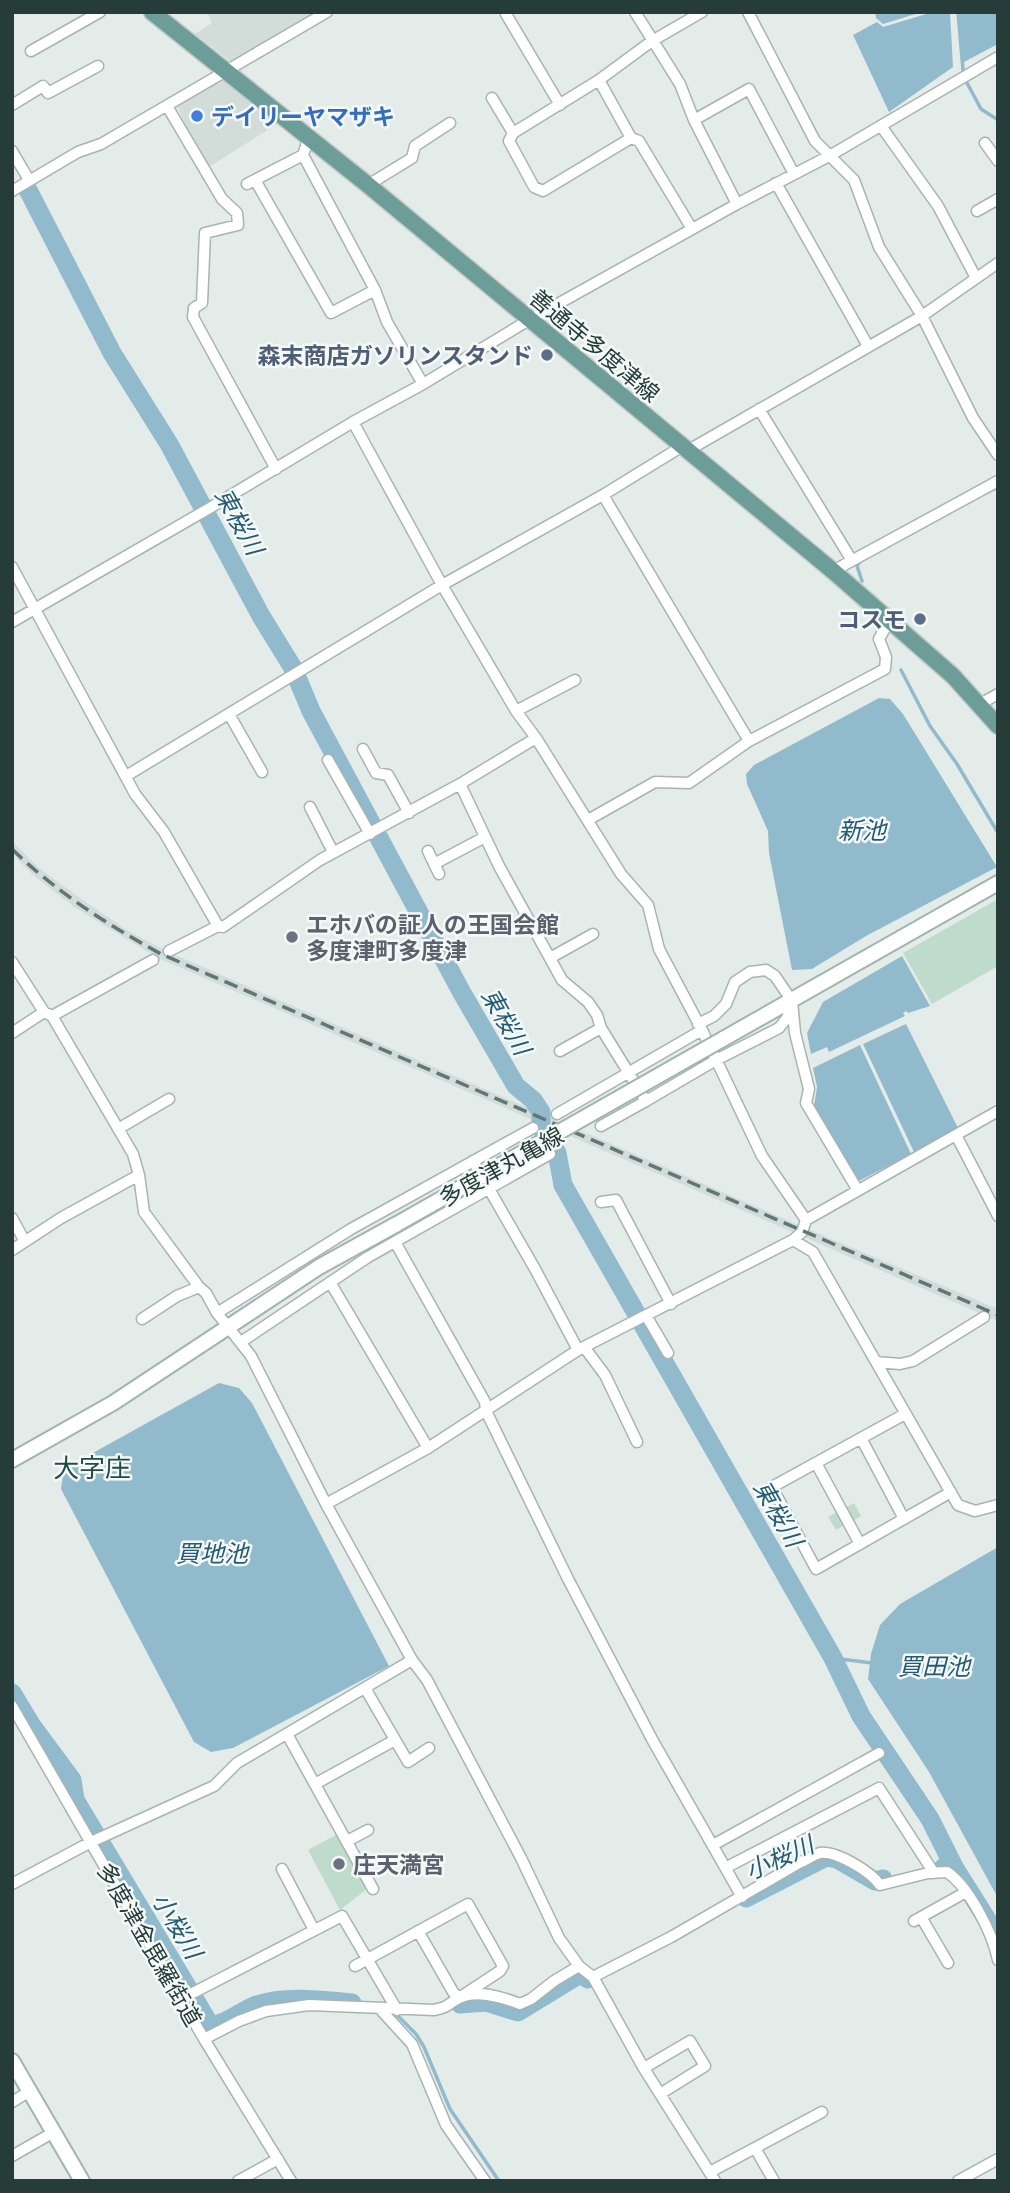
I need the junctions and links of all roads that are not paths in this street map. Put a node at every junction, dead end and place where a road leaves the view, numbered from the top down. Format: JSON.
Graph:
{"nodes":[{"id":1,"x":100,"y":12,"type":"edge"},
{"id":2,"x":152,"y":12,"type":"edge"},
{"id":3,"x":327,"y":12,"type":"edge"},
{"id":4,"x":635,"y":12,"type":"edge"},
{"id":5,"x":702,"y":12,"type":"edge"},
{"id":6,"x":748,"y":12,"type":"edge"},
{"id":7,"x":506,"y":14,"type":"dead end"},
{"id":8,"x":652,"y":41,"type":"junction"},
{"id":9,"x":31,"y":51,"type":"dead end"},
{"id":10,"x":998,"y":57,"type":"edge"},
{"id":11,"x":98,"y":66,"type":"dead end"},
{"id":12,"x":226,"y":71,"type":"junction"},
{"id":13,"x":599,"y":80,"type":"junction"},
{"id":14,"x":492,"y":98,"type":"dead end"},
{"id":15,"x":12,"y":105,"type":"edge"},
{"id":16,"x":560,"y":105,"type":"junction"},
{"id":17,"x":167,"y":106,"type":"junction"},
{"id":18,"x":694,"y":120,"type":"junction"},
{"id":19,"x":450,"y":123,"type":"dead end"},
{"id":20,"x":881,"y":126,"type":"junction"},
{"id":21,"x":513,"y":133,"type":"junction"},
{"id":22,"x":309,"y":137,"type":"junction"},
{"id":23,"x":631,"y":138,"type":"junction"},
{"id":24,"x":985,"y":143,"type":"dead end"},
{"id":25,"x":12,"y":151,"type":"edge"},
{"id":26,"x":303,"y":155,"type":"junction"},
{"id":27,"x":831,"y":155,"type":"junction"},
{"id":28,"x":998,"y":161,"type":"edge"},
{"id":29,"x":794,"y":174,"type":"junction"},
{"id":30,"x":29,"y":180,"type":"junction"},
{"id":31,"x":776,"y":183,"type":"junction"},
{"id":32,"x":368,"y":185,"type":"junction"},
{"id":33,"x":12,"y":191,"type":"edge"},
{"id":34,"x":998,"y":200,"type":"edge"},
{"id":35,"x":737,"y":204,"type":"junction"},
{"id":36,"x":977,"y":211,"type":"dead end"},
{"id":37,"x":692,"y":229,"type":"junction"},
{"id":38,"x":998,"y":263,"type":"edge"},
{"id":39,"x":976,"y":278,"type":"junction"},
{"id":40,"x":375,"y":289,"type":"junction"},
{"id":41,"x":922,"y":316,"type":"junction"},
{"id":42,"x":529,"y":320,"type":"junction"},
{"id":43,"x":869,"y":346,"type":"junction"},
{"id":44,"x":423,"y":384,"type":"junction"},
{"id":45,"x":759,"y":409,"type":"junction"},
{"id":46,"x":353,"y":422,"type":"junction"},
{"id":47,"x":684,"y":449,"type":"junction"},
{"id":48,"x":998,"y":456,"type":"edge"},
{"id":49,"x":276,"y":469,"type":"junction"},
{"id":50,"x":998,"y":481,"type":"edge"},
{"id":51,"x":603,"y":495,"type":"junction"},
{"id":52,"x":851,"y":559,"type":"junction"},
{"id":53,"x":12,"y":567,"type":"edge"},
{"id":54,"x":832,"y":571,"type":"junction"},
{"id":55,"x":442,"y":586,"type":"junction"},
{"id":56,"x":35,"y":608,"type":"junction"},
{"id":57,"x":890,"y":619,"type":"junction"},
{"id":58,"x":12,"y":622,"type":"edge"},
{"id":59,"x":575,"y":680,"type":"dead end"},
{"id":60,"x":998,"y":694,"type":"edge"},
{"id":61,"x":980,"y":704,"type":"junction"},
{"id":62,"x":516,"y":711,"type":"junction"},
{"id":63,"x":229,"y":714,"type":"junction"},
{"id":64,"x":998,"y":726,"type":"edge"},
{"id":65,"x":536,"y":738,"type":"junction"},
{"id":66,"x":749,"y":741,"type":"junction"},
{"id":67,"x":363,"y":749,"type":"dead end"},
{"id":68,"x":328,"y":760,"type":"dead end"},
{"id":69,"x":262,"y":772,"type":"dead end"},
{"id":70,"x":126,"y":776,"type":"junction"},
{"id":71,"x":460,"y":785,"type":"junction"},
{"id":72,"x":310,"y":807,"type":"dead end"},
{"id":73,"x":409,"y":813,"type":"junction"},
{"id":74,"x":588,"y":820,"type":"junction"},
{"id":75,"x":376,"y":831,"type":"junction"},
{"id":76,"x":485,"y":837,"type":"junction"},
{"id":77,"x":428,"y":851,"type":"dead end"},
{"id":78,"x":333,"y":852,"type":"junction"},
{"id":79,"x":434,"y":864,"type":"junction"},
{"id":80,"x":439,"y":874,"type":"dead end"},
{"id":81,"x":998,"y":883,"type":"edge"},
{"id":82,"x":218,"y":926,"type":"junction"},
{"id":83,"x":593,"y":934,"type":"dead end"},
{"id":84,"x":169,"y":951,"type":"dead end"},
{"id":85,"x":550,"y":958,"type":"junction"},
{"id":86,"x":153,"y":960,"type":"dead end"},
{"id":87,"x":12,"y":962,"type":"edge"},
{"id":88,"x":792,"y":1002,"type":"junction"},
{"id":89,"x":48,"y":1014,"type":"junction"},
{"id":90,"x":700,"y":1027,"type":"junction"},
{"id":91,"x":601,"y":1028,"type":"junction"},
{"id":92,"x":12,"y":1033,"type":"edge"},
{"id":93,"x":560,"y":1051,"type":"dead end"},
{"id":94,"x":716,"y":1060,"type":"junction"},
{"id":95,"x":629,"y":1072,"type":"junction"},
{"id":96,"x":169,"y":1099,"type":"dead end"},
{"id":97,"x":646,"y":1101,"type":"junction"},
{"id":98,"x":998,"y":1111,"type":"edge"},
{"id":99,"x":557,"y":1114,"type":"dead end"},
{"id":100,"x":601,"y":1126,"type":"dead end"},
{"id":101,"x":533,"y":1128,"type":"dead end"},
{"id":102,"x":118,"y":1129,"type":"junction"},
{"id":103,"x":956,"y":1135,"type":"junction"},
{"id":104,"x":550,"y":1154,"type":"dead end"},
{"id":105,"x":473,"y":1161,"type":"junction"},
{"id":106,"x":139,"y":1175,"type":"junction"},
{"id":107,"x":489,"y":1189,"type":"junction"},
{"id":108,"x":857,"y":1189,"type":"junction"},
{"id":109,"x":601,"y":1202,"type":"dead end"},
{"id":110,"x":998,"y":1216,"type":"edge"},
{"id":111,"x":12,"y":1218,"type":"edge"},
{"id":112,"x":806,"y":1220,"type":"junction"},
{"id":113,"x":24,"y":1240,"type":"junction"},
{"id":114,"x":793,"y":1240,"type":"junction"},
{"id":115,"x":395,"y":1242,"type":"junction"},
{"id":116,"x":12,"y":1250,"type":"edge"},
{"id":117,"x":330,"y":1282,"type":"junction"},
{"id":118,"x":199,"y":1287,"type":"junction"},
{"id":119,"x":671,"y":1304,"type":"junction"},
{"id":120,"x":217,"y":1313,"type":"junction"},
{"id":121,"x":984,"y":1317,"type":"dead end"},
{"id":122,"x":142,"y":1319,"type":"dead end"},
{"id":123,"x":643,"y":1319,"type":"junction"},
{"id":124,"x":229,"y":1326,"type":"junction"},
{"id":125,"x":241,"y":1342,"type":"junction"},
{"id":126,"x":581,"y":1349,"type":"junction"},
{"id":127,"x":668,"y":1353,"type":"dead end"},
{"id":128,"x":876,"y":1362,"type":"junction"},
{"id":129,"x":486,"y":1410,"type":"junction"},
{"id":130,"x":905,"y":1414,"type":"junction"},
{"id":131,"x":861,"y":1438,"type":"junction"},
{"id":132,"x":637,"y":1443,"type":"dead end"},
{"id":133,"x":428,"y":1448,"type":"junction"},
{"id":134,"x":12,"y":1461,"type":"edge"},
{"id":135,"x":816,"y":1463,"type":"junction"},
{"id":136,"x":951,"y":1492,"type":"junction"},
{"id":137,"x":326,"y":1504,"type":"junction"},
{"id":138,"x":998,"y":1506,"type":"edge"},
{"id":139,"x":904,"y":1519,"type":"junction"},
{"id":140,"x":860,"y":1544,"type":"junction"},
{"id":141,"x":412,"y":1660,"type":"junction"},
{"id":142,"x":365,"y":1688,"type":"junction"},
{"id":143,"x":12,"y":1706,"type":"edge"},
{"id":144,"x":287,"y":1734,"type":"junction"},
{"id":145,"x":395,"y":1740,"type":"junction"},
{"id":146,"x":429,"y":1748,"type":"dead end"},
{"id":147,"x":879,"y":1753,"type":"dead end"},
{"id":148,"x":315,"y":1784,"type":"junction"},
{"id":149,"x":368,"y":1830,"type":"dead end"},
{"id":150,"x":347,"y":1841,"type":"junction"},
{"id":151,"x":92,"y":1842,"type":"junction"},
{"id":152,"x":713,"y":1845,"type":"junction"},
{"id":153,"x":727,"y":1867,"type":"junction"},
{"id":154,"x":282,"y":1869,"type":"dead end"},
{"id":155,"x":932,"y":1870,"type":"junction"},
{"id":156,"x":12,"y":1884,"type":"edge"},
{"id":157,"x":373,"y":1889,"type":"dead end"},
{"id":158,"x":966,"y":1892,"type":"junction"},
{"id":159,"x":743,"y":1896,"type":"junction"},
{"id":160,"x":314,"y":1930,"type":"junction"},
{"id":161,"x":418,"y":1931,"type":"junction"},
{"id":162,"x":368,"y":1959,"type":"junction"},
{"id":163,"x":998,"y":1960,"type":"edge"},
{"id":164,"x":948,"y":1963,"type":"dead end"},
{"id":165,"x":355,"y":1966,"type":"dead end"},
{"id":166,"x":579,"y":1966,"type":"junction"},
{"id":167,"x":593,"y":1977,"type":"junction"},
{"id":168,"x":181,"y":1998,"type":"junction"},
{"id":169,"x":459,"y":1998,"type":"junction"},
{"id":170,"x":381,"y":2010,"type":"junction"},
{"id":171,"x":397,"y":2010,"type":"junction"},
{"id":172,"x":204,"y":2039,"type":"junction"},
{"id":173,"x":12,"y":2061,"type":"edge"},
{"id":174,"x":644,"y":2068,"type":"junction"},
{"id":175,"x":30,"y":2091,"type":"junction"},
{"id":176,"x":660,"y":2094,"type":"junction"},
{"id":177,"x":12,"y":2102,"type":"edge"},
{"id":178,"x":822,"y":2112,"type":"dead end"},
{"id":179,"x":54,"y":2132,"type":"junction"},
{"id":180,"x":755,"y":2148,"type":"junction"},
{"id":181,"x":12,"y":2156,"type":"edge"},
{"id":182,"x":278,"y":2159,"type":"junction"},
{"id":183,"x":998,"y":2159,"type":"edge"},
{"id":184,"x":712,"y":2176,"type":"edge"},
{"id":185,"x":82,"y":2181,"type":"edge"},
{"id":186,"x":238,"y":2181,"type":"edge"},
{"id":187,"x":291,"y":2181,"type":"edge"},
{"id":188,"x":485,"y":2181,"type":"edge"},
{"id":189,"x":774,"y":2181,"type":"edge"},
{"id":190,"x":958,"y":2181,"type":"edge"}],
"edges":[{"from":1,"to":9,"type":"street"},
{"from":2,"to":12,"type":"main road","name":"善通寺多度津線"},
{"from":3,"to":12,"type":"street"},
{"from":4,"to":8,"type":"street"},
{"from":5,"to":8,"type":"street"},
{"from":6,"to":27,"type":"street"},
{"from":7,"to":16,"type":"street"},
{"from":8,"to":13,"type":"street"},
{"from":8,"to":18,"type":"street"},
{"from":10,"to":20,"type":"street"},
{"from":11,"to":15,"type":"street"},
{"from":12,"to":17,"type":"street"},
{"from":12,"to":22,"type":"main road","name":"善通寺多度津線"},
{"from":13,"to":16,"type":"street"},
{"from":13,"to":23,"type":"street"},
{"from":14,"to":21,"type":"street"},
{"from":16,"to":21,"type":"street"},
{"from":17,"to":30,"type":"street"},
{"from":17,"to":49,"type":"street"},
{"from":18,"to":29,"type":"street"},
{"from":18,"to":35,"type":"street"},
{"from":19,"to":32,"type":"street"},
{"from":20,"to":27,"type":"street"},
{"from":20,"to":39,"type":"street"},
{"from":21,"to":23,"type":"street"},
{"from":22,"to":26,"type":"street"},
{"from":22,"to":32,"type":"main road","name":"善通寺多度津線"},
{"from":23,"to":37,"type":"street"},
{"from":24,"to":28,"type":"street"},
{"from":25,"to":30,"type":"street"},
{"from":26,"to":40,"type":"street"},
{"from":26,"to":40,"type":"street"},
{"from":27,"to":29,"type":"street"},
{"from":27,"to":41,"type":"street"},
{"from":29,"to":31,"type":"street"},
{"from":30,"to":33,"type":"street"},
{"from":31,"to":35,"type":"street"},
{"from":31,"to":43,"type":"street"},
{"from":32,"to":42,"type":"main road","name":"善通寺多度津線"},
{"from":34,"to":36,"type":"street"},
{"from":35,"to":37,"type":"street"},
{"from":37,"to":42,"type":"street"},
{"from":38,"to":39,"type":"street"},
{"from":39,"to":41,"type":"street"},
{"from":40,"to":44,"type":"street"},
{"from":41,"to":43,"type":"street"},
{"from":41,"to":48,"type":"street"},
{"from":42,"to":44,"type":"street"},
{"from":42,"to":47,"type":"main road","name":"善通寺多度津線"},
{"from":43,"to":45,"type":"street"},
{"from":44,"to":46,"type":"street"},
{"from":45,"to":47,"type":"street"},
{"from":45,"to":52,"type":"street"},
{"from":46,"to":49,"type":"street"},
{"from":46,"to":55,"type":"street"},
{"from":47,"to":51,"type":"street"},
{"from":47,"to":54,"type":"main road","name":"善通寺多度津線"},
{"from":49,"to":56,"type":"street"},
{"from":50,"to":52,"type":"street"},
{"from":51,"to":55,"type":"street"},
{"from":51,"to":66,"type":"street"},
{"from":52,"to":54,"type":"street"},
{"from":53,"to":56,"type":"street"},
{"from":54,"to":57,"type":"main road","name":"善通寺多度津線"},
{"from":55,"to":62,"type":"street"},
{"from":55,"to":63,"type":"street"},
{"from":56,"to":58,"type":"street"},
{"from":56,"to":70,"type":"street"},
{"from":57,"to":61,"type":"main road","name":"善通寺多度津線"},
{"from":57,"to":66,"type":"street"},
{"from":59,"to":62,"type":"street"},
{"from":60,"to":61,"type":"street"},
{"from":61,"to":64,"type":"main road","name":"善通寺多度津線"},
{"from":62,"to":65,"type":"street"},
{"from":63,"to":69,"type":"street"},
{"from":63,"to":70,"type":"street"},
{"from":65,"to":71,"type":"street"},
{"from":65,"to":74,"type":"street"},
{"from":66,"to":74,"type":"street"},
{"from":67,"to":73,"type":"street"},
{"from":68,"to":75,"type":"street"},
{"from":70,"to":82,"type":"street"},
{"from":71,"to":73,"type":"street"},
{"from":71,"to":76,"type":"street"},
{"from":72,"to":78,"type":"street"},
{"from":73,"to":75,"type":"street"},
{"from":74,"to":90,"type":"street"},
{"from":75,"to":78,"type":"street"},
{"from":76,"to":79,"type":"street"},
{"from":76,"to":85,"type":"street"},
{"from":77,"to":79,"type":"street"},
{"from":78,"to":82,"type":"street"},
{"from":79,"to":80,"type":"street"},
{"from":81,"to":88,"type":"main road","name":"多度津丸亀線"},
{"from":82,"to":84,"type":"street"},
{"from":83,"to":85,"type":"street"},
{"from":85,"to":91,"type":"street"},
{"from":86,"to":89,"type":"street"},
{"from":87,"to":89,"type":"street"},
{"from":88,"to":90,"type":"street"},
{"from":88,"to":94,"type":"street"},
{"from":88,"to":108,"type":"street"},
{"from":88,"to":124,"type":"main road","name":"多度津丸亀線","bridge":true},
{"from":89,"to":92,"type":"street"},
{"from":89,"to":102,"type":"street"},
{"from":90,"to":94,"type":"street"},
{"from":90,"to":95,"type":"street"},
{"from":91,"to":93,"type":"street"},
{"from":91,"to":95,"type":"street"},
{"from":94,"to":97,"type":"street"},
{"from":94,"to":112,"type":"street"},
{"from":95,"to":97,"type":"street"},
{"from":95,"to":99,"type":"street"},
{"from":96,"to":102,"type":"street"},
{"from":97,"to":100,"type":"street"},
{"from":98,"to":103,"type":"street"},
{"from":101,"to":105,"type":"street"},
{"from":102,"to":106,"type":"street"},
{"from":103,"to":108,"type":"street"},
{"from":103,"to":110,"type":"street"},
{"from":104,"to":107,"type":"street"},
{"from":105,"to":107,"type":"street"},
{"from":105,"to":120,"type":"street"},
{"from":106,"to":113,"type":"street"},
{"from":106,"to":118,"type":"street"},
{"from":107,"to":115,"type":"street"},
{"from":107,"to":126,"type":"street"},
{"from":108,"to":112,"type":"street"},
{"from":109,"to":119,"type":"street"},
{"from":111,"to":113,"type":"street"},
{"from":112,"to":114,"type":"street"},
{"from":113,"to":116,"type":"street"},
{"from":114,"to":119,"type":"street"},
{"from":114,"to":128,"type":"street"},
{"from":115,"to":117,"type":"street"},
{"from":115,"to":129,"type":"street"},
{"from":117,"to":125,"type":"street"},
{"from":117,"to":133,"type":"street"},
{"from":118,"to":120,"type":"street"},
{"from":118,"to":122,"type":"street"},
{"from":119,"to":123,"type":"street"},
{"from":120,"to":124,"type":"street"},
{"from":121,"to":128,"type":"street"},
{"from":123,"to":126,"type":"street"},
{"from":123,"to":127,"type":"street"},
{"from":124,"to":125,"type":"street"},
{"from":124,"to":134,"type":"main road","name":"多度津丸亀線"},
{"from":125,"to":137,"type":"street"},
{"from":126,"to":129,"type":"street"},
{"from":126,"to":132,"type":"street"},
{"from":128,"to":130,"type":"street"},
{"from":129,"to":133,"type":"street"},
{"from":129,"to":152,"type":"street"},
{"from":130,"to":131,"type":"street"},
{"from":130,"to":136,"type":"street"},
{"from":131,"to":135,"type":"street"},
{"from":131,"to":139,"type":"street"},
{"from":133,"to":137,"type":"street"},
{"from":135,"to":140,"type":"street"},
{"from":135,"to":140,"type":"street"},
{"from":136,"to":138,"type":"street"},
{"from":136,"to":139,"type":"street"},
{"from":137,"to":141,"type":"street"},
{"from":139,"to":140,"type":"street"},
{"from":141,"to":142,"type":"street"},
{"from":141,"to":166,"type":"street"},
{"from":142,"to":144,"type":"street"},
{"from":142,"to":145,"type":"street"},
{"from":143,"to":151,"type":"street","name":"多度津金毘羅街道"},
{"from":144,"to":148,"type":"street"},
{"from":144,"to":151,"type":"street"},
{"from":145,"to":146,"type":"street"},
{"from":145,"to":148,"type":"street"},
{"from":147,"to":152,"type":"street"},
{"from":148,"to":150,"type":"street"},
{"from":149,"to":150,"type":"street"},
{"from":150,"to":157,"type":"street"},
{"from":151,"to":156,"type":"street"},
{"from":151,"to":168,"type":"street","name":"多度津金毘羅街道"},
{"from":152,"to":153,"type":"street"},
{"from":153,"to":155,"type":"street"},
{"from":153,"to":159,"type":"street"},
{"from":154,"to":160,"type":"street"},
{"from":155,"to":158,"type":"street"},
{"from":155,"to":159,"type":"street"},
{"from":158,"to":163,"type":"street"},
{"from":158,"to":164,"type":"street"},
{"from":159,"to":167,"type":"street"},
{"from":160,"to":162,"type":"street"},
{"from":160,"to":168,"type":"street"},
{"from":161,"to":162,"type":"street"},
{"from":161,"to":169,"type":"street"},
{"from":161,"to":169,"type":"street"},
{"from":162,"to":165,"type":"street"},
{"from":162,"to":171,"type":"street"},
{"from":166,"to":167,"type":"street"},
{"from":166,"to":169,"type":"street"},
{"from":167,"to":174,"type":"street"},
{"from":168,"to":172,"type":"street","name":"多度津金毘羅街道"},
{"from":169,"to":171,"type":"street"},
{"from":170,"to":171,"type":"street"},
{"from":170,"to":172,"type":"street"},
{"from":170,"to":188,"type":"street"},
{"from":172,"to":182,"type":"street","name":"多度津金毘羅街道"},
{"from":173,"to":175,"type":"main road"},
{"from":174,"to":176,"type":"street"},
{"from":174,"to":176,"type":"street"},
{"from":175,"to":177,"type":"street"},
{"from":175,"to":179,"type":"main road"},
{"from":176,"to":184,"type":"street"},
{"from":178,"to":180,"type":"street"},
{"from":179,"to":181,"type":"street"},
{"from":179,"to":185,"type":"main road"},
{"from":180,"to":184,"type":"street"},
{"from":180,"to":189,"type":"street"},
{"from":182,"to":186,"type":"street"},
{"from":182,"to":187,"type":"street","name":"多度津金毘羅街道"},
{"from":183,"to":190,"type":"street"}]}
